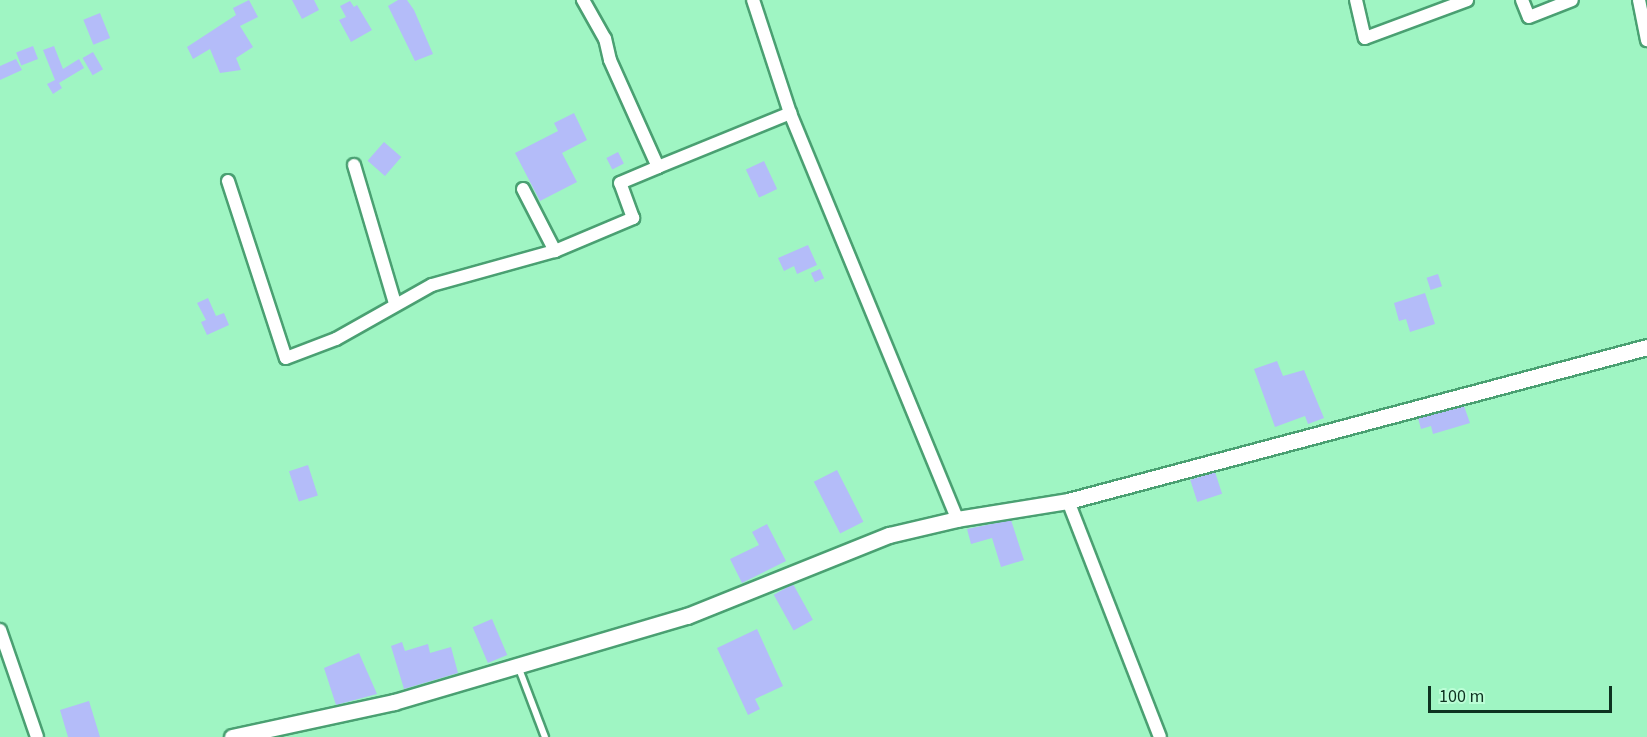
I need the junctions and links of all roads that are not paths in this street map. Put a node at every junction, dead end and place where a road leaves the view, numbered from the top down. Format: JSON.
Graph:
{"nodes":[{"id":1,"x":583,"y":0,"type":"edge"},
{"id":2,"x":753,"y":0,"type":"edge"},
{"id":3,"x":1356,"y":0,"type":"edge"},
{"id":4,"x":1467,"y":0,"type":"edge"},
{"id":5,"x":1522,"y":0,"type":"edge"},
{"id":6,"x":1572,"y":0,"type":"edge"},
{"id":7,"x":1639,"y":0,"type":"edge"},
{"id":8,"x":1647,"y":40,"type":"edge"},
{"id":9,"x":790,"y":112,"type":"junction"},
{"id":10,"x":354,"y":165,"type":"dead end"},
{"id":11,"x":658,"y":167,"type":"junction"},
{"id":12,"x":228,"y":181,"type":"dead end"},
{"id":13,"x":523,"y":189,"type":"dead end"},
{"id":14,"x":555,"y":251,"type":"junction"},
{"id":15,"x":395,"y":303,"type":"junction"},
{"id":16,"x":1647,"y":346,"type":"edge"},
{"id":17,"x":1068,"y":501,"type":"junction"},
{"id":18,"x":957,"y":519,"type":"junction"},
{"id":19,"x":0,"y":630,"type":"edge"},
{"id":20,"x":518,"y":666,"type":"junction"},
{"id":21,"x":37,"y":737,"type":"edge"},
{"id":22,"x":232,"y":737,"type":"edge"},
{"id":23,"x":545,"y":737,"type":"edge"},
{"id":24,"x":1160,"y":737,"type":"edge"}],
"edges":[{"from":1,"to":11,"type":"street"},
{"from":2,"to":9,"type":"street"},
{"from":3,"to":4,"type":"street"},
{"from":5,"to":6,"type":"street"},
{"from":7,"to":8,"type":"street"},
{"from":9,"to":11,"type":"street"},
{"from":9,"to":18,"type":"street"},
{"from":10,"to":15,"type":"street"},
{"from":11,"to":14,"type":"street"},
{"from":12,"to":15,"type":"street"},
{"from":13,"to":14,"type":"street"},
{"from":14,"to":15,"type":"street"},
{"from":16,"to":17,"type":"street"},
{"from":17,"to":18,"type":"street"},
{"from":17,"to":24,"type":"street"},
{"from":18,"to":20,"type":"street"},
{"from":19,"to":21,"type":"street"},
{"from":20,"to":22,"type":"street"},
{"from":20,"to":23,"type":"lane"}]}
